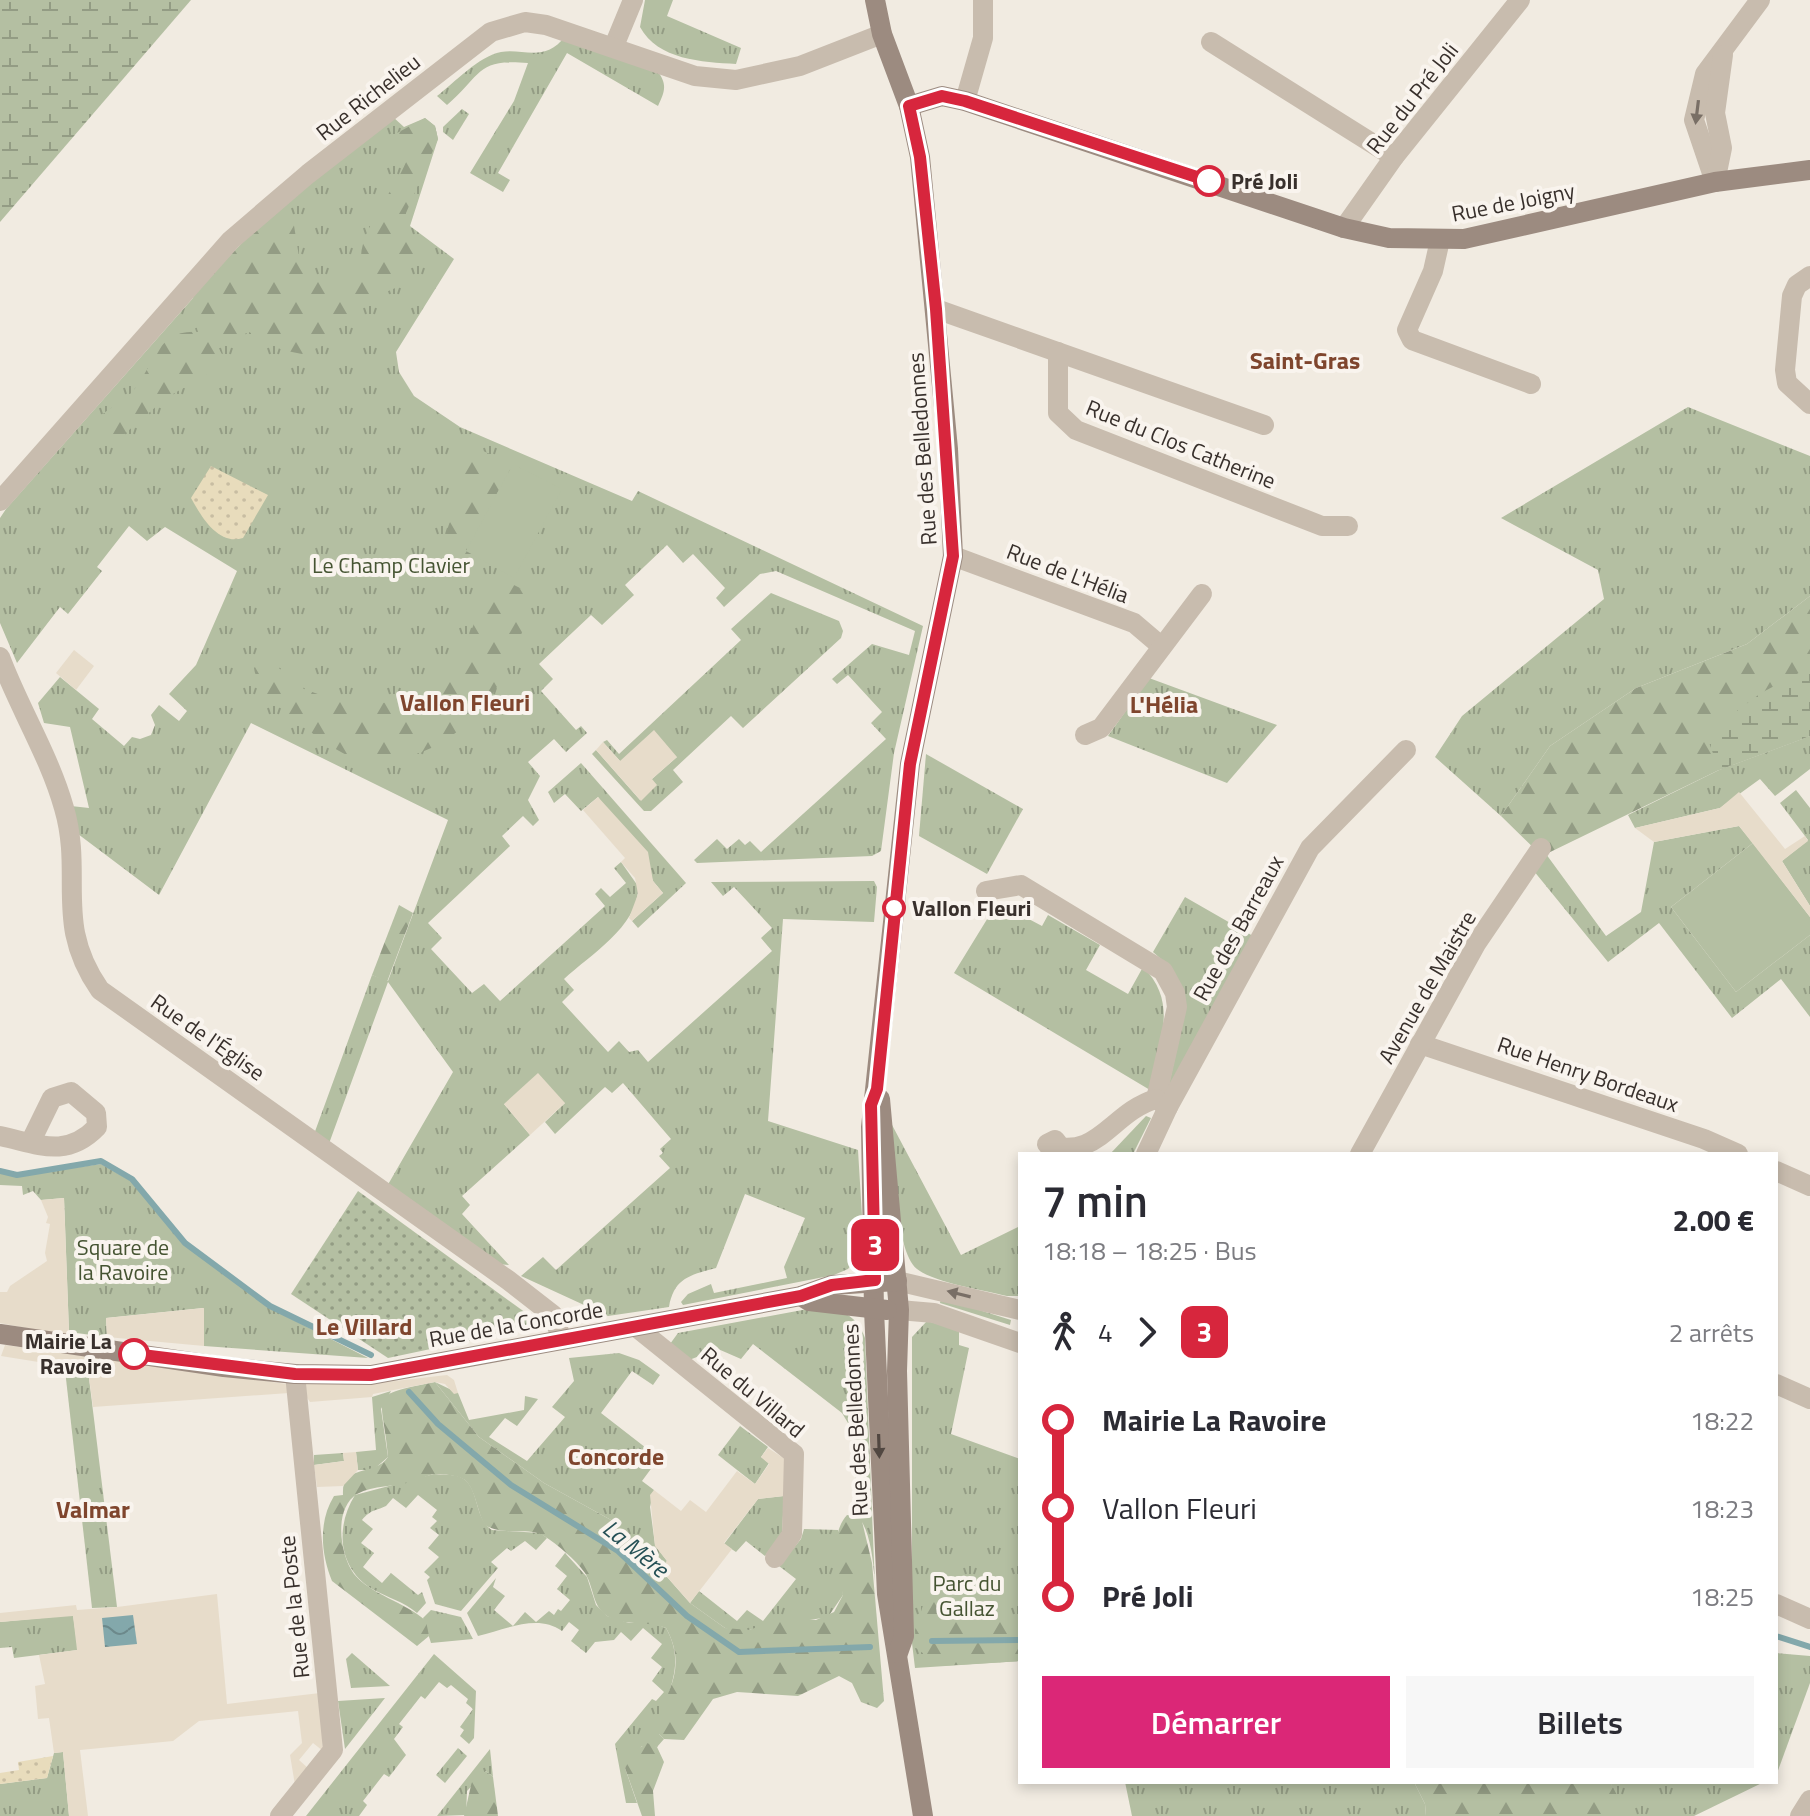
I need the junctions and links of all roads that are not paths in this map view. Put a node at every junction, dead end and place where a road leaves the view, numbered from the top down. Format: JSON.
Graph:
{"nodes":[{"id":1,"x":633,"y":0,"type":"edge"},
{"id":2,"x":875,"y":0,"type":"edge"},
{"id":3,"x":983,"y":0,"type":"edge"},
{"id":4,"x":1520,"y":0,"type":"edge"},
{"id":5,"x":1760,"y":0,"type":"edge"},
{"id":6,"x":882,"y":34,"type":"junction"},
{"id":7,"x":1211,"y":42,"type":"dead end"},
{"id":8,"x":614,"y":46,"type":"junction"},
{"id":9,"x":965,"y":101,"type":"junction"},
{"id":10,"x":909,"y":106,"type":"junction"},
{"id":11,"x":1394,"y":157,"type":"junction"},
{"id":12,"x":1810,"y":170,"type":"edge"},
{"id":13,"x":1715,"y":182,"type":"junction"},
{"id":14,"x":1344,"y":228,"type":"junction"},
{"id":15,"x":1440,"y":240,"type":"junction"},
{"id":16,"x":1810,"y":276,"type":"edge"},
{"id":17,"x":936,"y":309,"type":"junction"},
{"id":18,"x":1058,"y":352,"type":"junction"},
{"id":19,"x":1531,"y":384,"type":"dead end"},
{"id":20,"x":1810,"y":404,"type":"edge"},
{"id":21,"x":1264,"y":425,"type":"dead end"},
{"id":22,"x":0,"y":501,"type":"edge"},
{"id":23,"x":1348,"y":526,"type":"dead end"},
{"id":24,"x":953,"y":556,"type":"junction"},
{"id":25,"x":1202,"y":594,"type":"dead end"},
{"id":26,"x":1161,"y":646,"type":"junction"},
{"id":27,"x":0,"y":657,"type":"edge"},
{"id":28,"x":1085,"y":735,"type":"dead end"},
{"id":29,"x":1406,"y":750,"type":"dead end"},
{"id":30,"x":1541,"y":848,"type":"dead end"},
{"id":31,"x":986,"y":891,"type":"dead end"},
{"id":32,"x":1420,"y":1044,"type":"junction"},
{"id":33,"x":877,"y":1089,"type":"junction"},
{"id":34,"x":1162,"y":1103,"type":"junction"},
{"id":35,"x":0,"y":1136,"type":"edge"},
{"id":36,"x":30,"y":1143,"type":"dead end"},
{"id":37,"x":1062,"y":1149,"type":"dead end"},
{"id":38,"x":1147,"y":1152,"type":"edge"},
{"id":39,"x":1361,"y":1152,"type":"edge"},
{"id":40,"x":1733,"y":1152,"type":"edge"},
{"id":41,"x":1778,"y":1172,"type":"edge"},
{"id":42,"x":1810,"y":1186,"type":"edge"},
{"id":43,"x":875,"y":1280,"type":"junction"},
{"id":44,"x":897,"y":1281,"type":"junction"},
{"id":45,"x":801,"y":1296,"type":"junction"},
{"id":46,"x":874,"y":1310,"type":"junction"},
{"id":47,"x":899,"y":1310,"type":"junction"},
{"id":48,"x":1018,"y":1310,"type":"edge"},
{"id":49,"x":636,"y":1327,"type":"junction"},
{"id":50,"x":0,"y":1334,"type":"edge"},
{"id":51,"x":562,"y":1340,"type":"junction"},
{"id":52,"x":1018,"y":1342,"type":"edge"},
{"id":53,"x":295,"y":1374,"type":"junction"},
{"id":54,"x":1778,"y":1385,"type":"edge"},
{"id":55,"x":1810,"y":1399,"type":"edge"},
{"id":56,"x":775,"y":1558,"type":"dead end"},
{"id":57,"x":1778,"y":1605,"type":"edge"},
{"id":58,"x":1810,"y":1619,"type":"edge"},
{"id":59,"x":898,"y":1653,"type":"junction"},
{"id":60,"x":1810,"y":1800,"type":"edge"},
{"id":61,"x":280,"y":1816,"type":"edge"},
{"id":62,"x":923,"y":1816,"type":"edge"},
{"id":63,"x":1800,"y":1816,"type":"edge"}],
"edges":[{"from":1,"to":8,"type":"street"},
{"from":2,"to":6,"type":"main road","name":"Rue des Belledonnes"},
{"from":3,"to":9,"type":"street"},
{"from":4,"to":11,"type":"street","name":"Rue du Pré Joli"},
{"from":5,"to":13,"type":"street"},
{"from":6,"to":8,"type":"street","name":"Rue Richelieu"},
{"from":6,"to":10,"type":"main road","name":"Rue des Belledonnes"},
{"from":7,"to":11,"type":"street"},
{"from":8,"to":22,"type":"street","name":"Rue Richelieu"},
{"from":9,"to":10,"type":"main road","name":"Rue de Joigny"},
{"from":9,"to":14,"type":"main road","name":"Rue de Joigny"},
{"from":10,"to":17,"type":"main road","name":"Rue des Belledonnes"},
{"from":11,"to":14,"type":"street","name":"Rue du Pré Joli"},
{"from":12,"to":13,"type":"main road","name":"Rue de Joigny"},
{"from":13,"to":15,"type":"main road","name":"Rue de Joigny"},
{"from":14,"to":15,"type":"main road","name":"Rue de Joigny"},
{"from":15,"to":19,"type":"street"},
{"from":16,"to":20,"type":"street"},
{"from":17,"to":18,"type":"street","name":"Rue du Clos Catherine"},
{"from":17,"to":24,"type":"main road","name":"Rue des Belledonnes"},
{"from":18,"to":21,"type":"street","name":"Rue du Clos Catherine"},
{"from":18,"to":23,"type":"street","name":"Rue du Clos Catherine"},
{"from":24,"to":26,"type":"street","name":"Rue de L'Hélia"},
{"from":24,"to":33,"type":"main road","name":"Rue des Belledonnes"},
{"from":25,"to":26,"type":"street"},
{"from":26,"to":28,"type":"street"},
{"from":27,"to":51,"type":"street","name":"Rue de l'Église"},
{"from":29,"to":34,"type":"street","name":"Rue des Barreaux"},
{"from":30,"to":32,"type":"street","name":"Avenue de Maistre"},
{"from":31,"to":34,"type":"street"},
{"from":32,"to":39,"type":"street","name":"Avenue de Maistre"},
{"from":32,"to":40,"type":"street","name":"Rue Henry Bordeaux"},
{"from":33,"to":43,"type":"main road","name":"Rue des Belledonnes"},
{"from":33,"to":44,"type":"main road","name":"Rue des Belledonnes"},
{"from":34,"to":37,"type":"street"},
{"from":34,"to":38,"type":"street","name":"Rue des Barreaux"},
{"from":35,"to":36,"type":"street"},
{"from":41,"to":42,"type":"street"},
{"from":43,"to":44,"type":"main road","name":"Rue de la Concorde"},
{"from":43,"to":45,"type":"main road","name":"Rue de la Concorde"},
{"from":43,"to":46,"type":"main road","name":"Rue des Belledonnes"},
{"from":44,"to":47,"type":"main road","name":"Rue des Belledonnes"},
{"from":48,"to":44,"type":"street","one_way":true},
{"from":45,"to":46,"type":"main road","name":"Rue de la Concorde"},
{"from":45,"to":49,"type":"main road","name":"Rue de la Concorde"},
{"from":46,"to":47,"type":"main road","name":"Rue de la Concorde"},
{"from":46,"to":59,"type":"main road","name":"Rue des Belledonnes","one_way":true},
{"from":47,"to":52,"type":"street"},
{"from":47,"to":59,"type":"main road","name":"Rue des Belledonnes"},
{"from":49,"to":51,"type":"main road","name":"Rue de la Concorde"},
{"from":49,"to":56,"type":"street","name":"Rue du Villard"},
{"from":50,"to":53,"type":"main road","name":"Rue de la Concorde"},
{"from":51,"to":53,"type":"main road","name":"Rue de la Concorde"},
{"from":53,"to":61,"type":"street","name":"Rue de la Poste"},
{"from":54,"to":55,"type":"street"},
{"from":57,"to":58,"type":"street"},
{"from":59,"to":62,"type":"main road","name":"Rue des Belledonnes"},
{"from":60,"to":63,"type":"street"}]}
